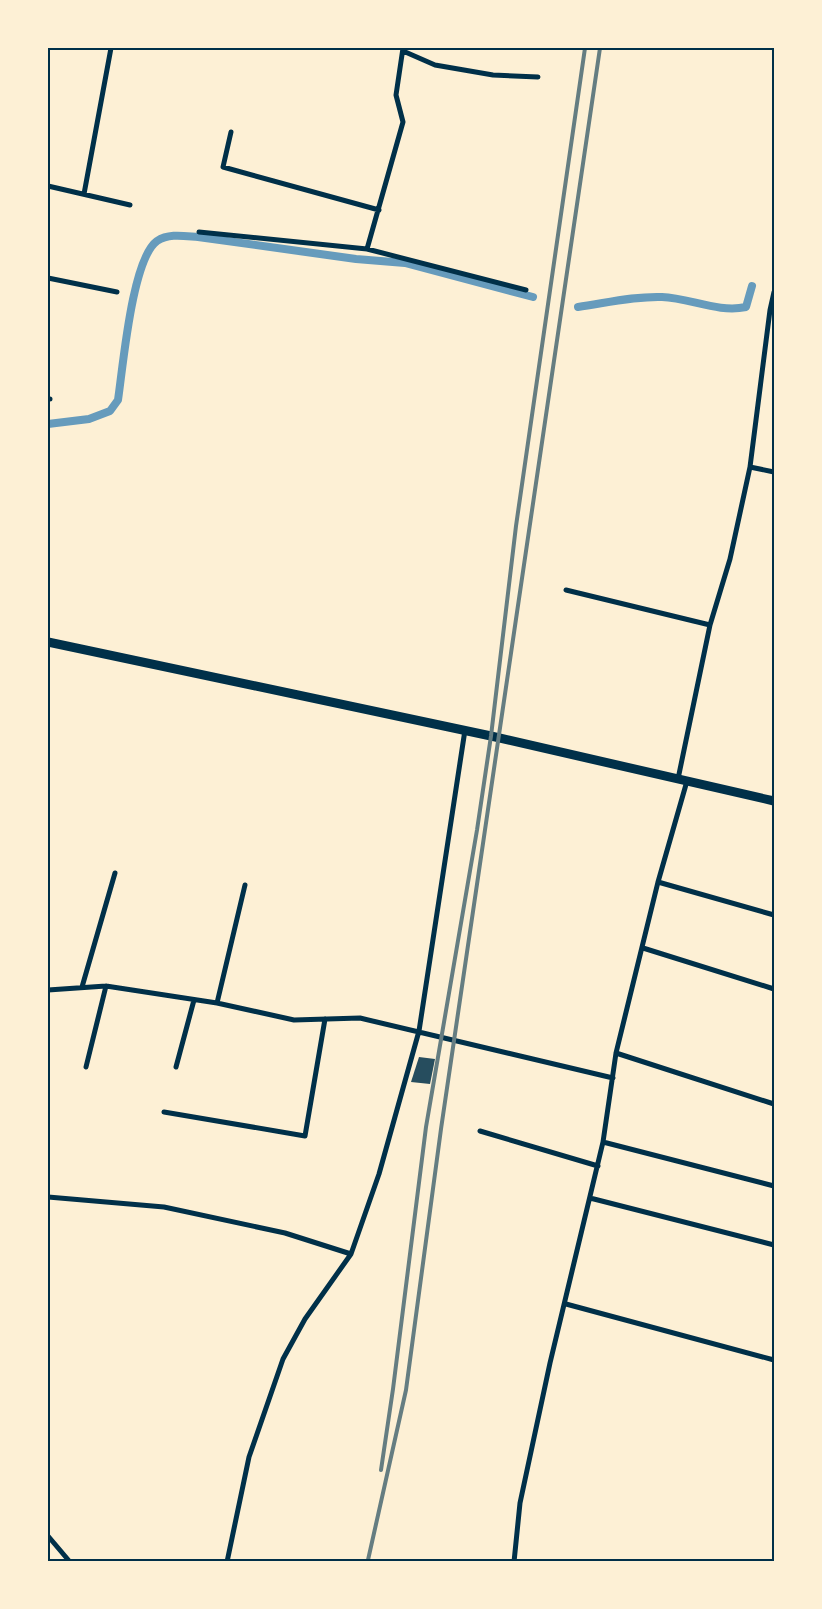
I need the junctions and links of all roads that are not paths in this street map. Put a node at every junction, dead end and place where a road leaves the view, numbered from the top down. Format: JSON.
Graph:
{"nodes":[{"id":1,"x":111,"y":48,"type":"edge"},
{"id":2,"x":403,"y":49,"type":"edge"},
{"id":3,"x":538,"y":77,"type":"dead end"},
{"id":4,"x":231,"y":132,"type":"dead end"},
{"id":5,"x":48,"y":186,"type":"edge"},
{"id":6,"x":84,"y":194,"type":"junction"},
{"id":7,"x":130,"y":205,"type":"dead end"},
{"id":8,"x":379,"y":210,"type":"junction"},
{"id":9,"x":199,"y":232,"type":"dead end"},
{"id":10,"x":368,"y":249,"type":"junction"},
{"id":11,"x":48,"y":278,"type":"edge"},
{"id":12,"x":526,"y":290,"type":"dead end"},
{"id":13,"x":117,"y":292,"type":"dead end"},
{"id":14,"x":774,"y":292,"type":"edge"},
{"id":15,"x":750,"y":467,"type":"junction"},
{"id":16,"x":774,"y":472,"type":"edge"},
{"id":17,"x":566,"y":590,"type":"dead end"},
{"id":18,"x":710,"y":625,"type":"junction"},
{"id":19,"x":48,"y":642,"type":"edge"},
{"id":20,"x":465,"y":730,"type":"junction"},
{"id":21,"x":682,"y":780,"type":"junction"},
{"id":22,"x":774,"y":800,"type":"edge"},
{"id":23,"x":115,"y":873,"type":"dead end"},
{"id":24,"x":658,"y":882,"type":"junction"},
{"id":25,"x":245,"y":886,"type":"dead end"},
{"id":26,"x":774,"y":915,"type":"edge"},
{"id":27,"x":642,"y":948,"type":"junction"},
{"id":28,"x":106,"y":986,"type":"junction"},
{"id":29,"x":82,"y":987,"type":"junction"},
{"id":30,"x":774,"y":989,"type":"edge"},
{"id":31,"x":48,"y":990,"type":"edge"},
{"id":32,"x":194,"y":1000,"type":"junction"},
{"id":33,"x":218,"y":1003,"type":"junction"},
{"id":34,"x":325,"y":1019,"type":"junction"},
{"id":35,"x":419,"y":1032,"type":"junction"},
{"id":36,"x":616,"y":1053,"type":"junction"},
{"id":37,"x":86,"y":1067,"type":"dead end"},
{"id":38,"x":176,"y":1067,"type":"dead end"},
{"id":39,"x":613,"y":1078,"type":"junction"},
{"id":40,"x":774,"y":1104,"type":"edge"},
{"id":41,"x":164,"y":1112,"type":"dead end"},
{"id":42,"x":480,"y":1131,"type":"dead end"},
{"id":43,"x":603,"y":1142,"type":"junction"},
{"id":44,"x":598,"y":1166,"type":"junction"},
{"id":45,"x":774,"y":1186,"type":"edge"},
{"id":46,"x":48,"y":1197,"type":"edge"},
{"id":47,"x":590,"y":1198,"type":"junction"},
{"id":48,"x":774,"y":1245,"type":"edge"},
{"id":49,"x":352,"y":1254,"type":"junction"},
{"id":50,"x":566,"y":1304,"type":"junction"},
{"id":51,"x":774,"y":1360,"type":"edge"},
{"id":52,"x":48,"y":1536,"type":"edge"},
{"id":53,"x":67,"y":1560,"type":"edge"},
{"id":54,"x":227,"y":1562,"type":"edge"},
{"id":55,"x":514,"y":1562,"type":"edge"}],
"edges":[{"from":1,"to":6,"type":"street"},
{"from":2,"to":3,"type":"street"},
{"from":2,"to":8,"type":"street"},
{"from":4,"to":8,"type":"street"},
{"from":5,"to":6,"type":"street"},
{"from":6,"to":7,"type":"street"},
{"from":8,"to":10,"type":"street"},
{"from":9,"to":10,"type":"street"},
{"from":10,"to":12,"type":"street"},
{"from":11,"to":13,"type":"street"},
{"from":14,"to":15,"type":"street"},
{"from":15,"to":16,"type":"street"},
{"from":15,"to":18,"type":"street"},
{"from":17,"to":18,"type":"street"},
{"from":18,"to":21,"type":"street"},
{"from":19,"to":20,"type":"street"},
{"from":20,"to":21,"type":"street"},
{"from":20,"to":35,"type":"street"},
{"from":21,"to":22,"type":"street"},
{"from":21,"to":24,"type":"street"},
{"from":23,"to":29,"type":"street"},
{"from":24,"to":26,"type":"street"},
{"from":24,"to":27,"type":"street"},
{"from":25,"to":33,"type":"street"},
{"from":27,"to":30,"type":"street"},
{"from":27,"to":36,"type":"street"},
{"from":28,"to":29,"type":"street"},
{"from":28,"to":32,"type":"street"},
{"from":28,"to":37,"type":"street"},
{"from":29,"to":31,"type":"street"},
{"from":32,"to":33,"type":"street"},
{"from":32,"to":38,"type":"street"},
{"from":33,"to":34,"type":"street"},
{"from":34,"to":35,"type":"street"},
{"from":34,"to":41,"type":"street"},
{"from":35,"to":39,"type":"street"},
{"from":35,"to":49,"type":"street"},
{"from":36,"to":39,"type":"street"},
{"from":36,"to":40,"type":"street"},
{"from":39,"to":43,"type":"street"},
{"from":42,"to":44,"type":"street"},
{"from":43,"to":44,"type":"street"},
{"from":43,"to":45,"type":"street"},
{"from":44,"to":47,"type":"street"},
{"from":46,"to":49,"type":"street"},
{"from":47,"to":48,"type":"street"},
{"from":47,"to":50,"type":"street"},
{"from":49,"to":54,"type":"street"},
{"from":50,"to":51,"type":"street"},
{"from":50,"to":55,"type":"street"},
{"from":52,"to":53,"type":"street"}]}
